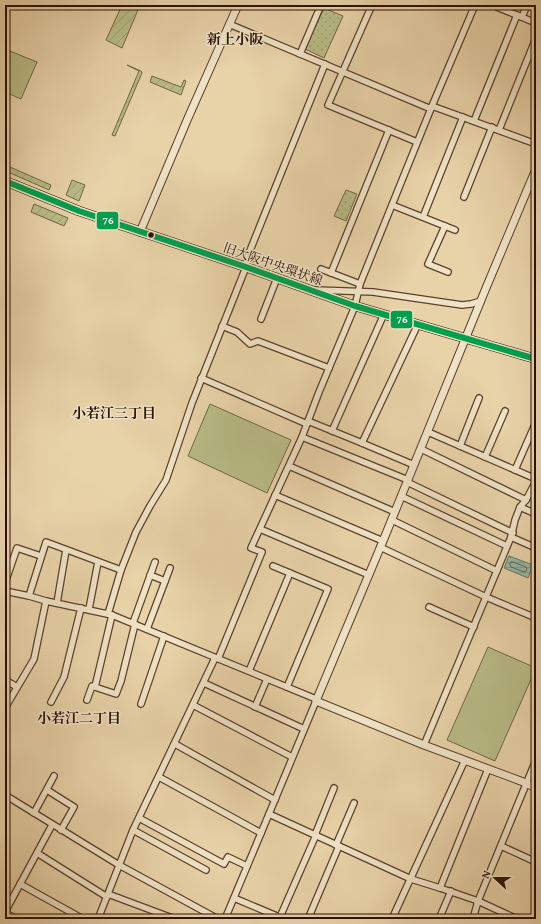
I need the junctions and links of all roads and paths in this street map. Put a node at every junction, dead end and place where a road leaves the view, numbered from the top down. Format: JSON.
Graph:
{"nodes":[{"id":1,"x":238,"y":5,"type":"edge"},
{"id":2,"x":321,"y":5,"type":"edge"},
{"id":3,"x":372,"y":5,"type":"edge"},
{"id":4,"x":475,"y":5,"type":"edge"},
{"id":5,"x":492,"y":5,"type":"edge"},
{"id":6,"x":527,"y":5,"type":"edge"},
{"id":7,"x":520,"y":16,"type":"junction"},
{"id":8,"x":536,"y":23,"type":"edge"},
{"id":9,"x":229,"y":24,"type":"junction"},
{"id":10,"x":536,"y":38,"type":"edge"},
{"id":11,"x":300,"y":54,"type":"junction"},
{"id":12,"x":325,"y":64,"type":"junction"},
{"id":13,"x":342,"y":71,"type":"junction"},
{"id":14,"x":431,"y":107,"type":"junction"},
{"id":15,"x":463,"y":117,"type":"junction"},
{"id":16,"x":474,"y":121,"type":"junction"},
{"id":17,"x":492,"y":127,"type":"junction"},
{"id":18,"x":389,"y":130,"type":"junction"},
{"id":19,"x":499,"y":130,"type":"junction"},
{"id":20,"x":417,"y":142,"type":"junction"},
{"id":21,"x":536,"y":144,"type":"edge"},
{"id":22,"x":536,"y":169,"type":"edge"},
{"id":23,"x":5,"y":181,"type":"edge"},
{"id":24,"x":464,"y":198,"type":"dead end"},
{"id":25,"x":392,"y":205,"type":"junction"},
{"id":26,"x":423,"y":217,"type":"junction"},
{"id":27,"x":445,"y":226,"type":"junction"},
{"id":28,"x":455,"y":230,"type":"dead end"},
{"id":29,"x":140,"y":232,"type":"junction"},
{"id":30,"x":246,"y":267,"type":"junction"},
{"id":31,"x":321,"y":269,"type":"dead end"},
{"id":32,"x":331,"y":272,"type":"junction"},
{"id":33,"x":448,"y":272,"type":"dead end"},
{"id":34,"x":277,"y":278,"type":"junction"},
{"id":35,"x":360,"y":284,"type":"junction"},
{"id":36,"x":310,"y":290,"type":"junction"},
{"id":37,"x":358,"y":292,"type":"junction"},
{"id":38,"x":481,"y":301,"type":"junction"},
{"id":39,"x":355,"y":306,"type":"junction"},
{"id":40,"x":384,"y":314,"type":"junction"},
{"id":41,"x":261,"y":319,"type":"dead end"},
{"id":42,"x":418,"y":324,"type":"junction"},
{"id":43,"x":222,"y":326,"type":"junction"},
{"id":44,"x":466,"y":339,"type":"junction"},
{"id":45,"x":536,"y":360,"type":"edge"},
{"id":46,"x":328,"y":368,"type":"junction"},
{"id":47,"x":201,"y":378,"type":"junction"},
{"id":48,"x":479,"y":398,"type":"dead end"},
{"id":49,"x":505,"y":412,"type":"dead end"},
{"id":50,"x":308,"y":422,"type":"junction"},
{"id":51,"x":536,"y":422,"type":"edge"},
{"id":52,"x":332,"y":431,"type":"junction"},
{"id":53,"x":428,"y":432,"type":"junction"},
{"id":54,"x":302,"y":437,"type":"junction"},
{"id":55,"x":362,"y":442,"type":"junction"},
{"id":56,"x":460,"y":446,"type":"junction"},
{"id":57,"x":421,"y":449,"type":"junction"},
{"id":58,"x":485,"y":457,"type":"junction"},
{"id":59,"x":414,"y":465,"type":"junction"},
{"id":60,"x":289,"y":466,"type":"junction"},
{"id":61,"x":515,"y":470,"type":"junction"},
{"id":62,"x":536,"y":480,"type":"edge"},
{"id":63,"x":408,"y":481,"type":"junction"},
{"id":64,"x":275,"y":496,"type":"junction"},
{"id":65,"x":402,"y":496,"type":"junction"},
{"id":66,"x":526,"y":500,"type":"junction"},
{"id":67,"x":520,"y":507,"type":"junction"},
{"id":68,"x":395,"y":512,"type":"junction"},
{"id":69,"x":536,"y":514,"type":"edge"},
{"id":70,"x":392,"y":520,"type":"junction"},
{"id":71,"x":260,"y":529,"type":"junction"},
{"id":72,"x":512,"y":535,"type":"junction"},
{"id":73,"x":382,"y":544,"type":"junction"},
{"id":74,"x":507,"y":546,"type":"junction"},
{"id":75,"x":536,"y":548,"type":"edge"},
{"id":76,"x":66,"y":550,"type":"junction"},
{"id":77,"x":41,"y":556,"type":"junction"},
{"id":78,"x":98,"y":562,"type":"junction"},
{"id":79,"x":155,"y":562,"type":"dead end"},
{"id":80,"x":273,"y":566,"type":"dead end"},
{"id":81,"x":170,"y":568,"type":"dead end"},
{"id":82,"x":121,"y":570,"type":"junction"},
{"id":83,"x":497,"y":571,"type":"junction"},
{"id":84,"x":290,"y":573,"type":"junction"},
{"id":85,"x":150,"y":575,"type":"junction"},
{"id":86,"x":369,"y":575,"type":"junction"},
{"id":87,"x":165,"y":581,"type":"junction"},
{"id":88,"x":5,"y":583,"type":"edge"},
{"id":89,"x":5,"y":591,"type":"edge"},
{"id":90,"x":29,"y":596,"type":"junction"},
{"id":91,"x":486,"y":597,"type":"junction"},
{"id":92,"x":46,"y":601,"type":"junction"},
{"id":93,"x":57,"y":603,"type":"junction"},
{"id":94,"x":429,"y":606,"type":"dead end"},
{"id":95,"x":81,"y":608,"type":"junction"},
{"id":96,"x":89,"y":610,"type":"junction"},
{"id":97,"x":110,"y":614,"type":"junction"},
{"id":98,"x":536,"y":618,"type":"edge"},
{"id":99,"x":134,"y":624,"type":"junction"},
{"id":100,"x":474,"y":627,"type":"junction"},
{"id":101,"x":147,"y":629,"type":"junction"},
{"id":102,"x":164,"y":636,"type":"junction"},
{"id":103,"x":217,"y":658,"type":"junction"},
{"id":104,"x":249,"y":671,"type":"junction"},
{"id":105,"x":267,"y":679,"type":"junction"},
{"id":106,"x":5,"y":680,"type":"edge"},
{"id":107,"x":204,"y":683,"type":"junction"},
{"id":108,"x":17,"y":687,"type":"junction"},
{"id":109,"x":95,"y":687,"type":"junction"},
{"id":110,"x":288,"y":687,"type":"junction"},
{"id":111,"x":87,"y":700,"type":"dead end"},
{"id":112,"x":316,"y":700,"type":"junction"},
{"id":113,"x":51,"y":702,"type":"dead end"},
{"id":114,"x":141,"y":704,"type":"dead end"},
{"id":115,"x":194,"y":705,"type":"junction"},
{"id":116,"x":255,"y":707,"type":"junction"},
{"id":117,"x":5,"y":708,"type":"edge"},
{"id":118,"x":304,"y":729,"type":"junction"},
{"id":119,"x":174,"y":744,"type":"junction"},
{"id":120,"x":424,"y":745,"type":"junction"},
{"id":121,"x":292,"y":757,"type":"junction"},
{"id":122,"x":465,"y":760,"type":"junction"},
{"id":123,"x":536,"y":760,"type":"edge"},
{"id":124,"x":488,"y":769,"type":"junction"},
{"id":125,"x":54,"y":776,"type":"dead end"},
{"id":126,"x":159,"y":777,"type":"junction"},
{"id":127,"x":526,"y":783,"type":"junction"},
{"id":128,"x":334,"y":788,"type":"dead end"},
{"id":129,"x":536,"y":788,"type":"edge"},
{"id":130,"x":47,"y":790,"type":"junction"},
{"id":131,"x":5,"y":795,"type":"edge"},
{"id":132,"x":275,"y":800,"type":"junction"},
{"id":133,"x":354,"y":803,"type":"dead end"},
{"id":134,"x":34,"y":813,"type":"junction"},
{"id":135,"x":269,"y":814,"type":"junction"},
{"id":136,"x":140,"y":818,"type":"junction"},
{"id":137,"x":52,"y":824,"type":"junction"},
{"id":138,"x":61,"y":830,"type":"junction"},
{"id":139,"x":133,"y":830,"type":"junction"},
{"id":140,"x":261,"y":833,"type":"junction"},
{"id":141,"x":316,"y":835,"type":"junction"},
{"id":142,"x":338,"y":845,"type":"junction"},
{"id":143,"x":501,"y":846,"type":"junction"},
{"id":144,"x":37,"y":853,"type":"junction"},
{"id":145,"x":536,"y":862,"type":"edge"},
{"id":146,"x":119,"y":865,"type":"junction"},
{"id":147,"x":247,"y":866,"type":"junction"},
{"id":148,"x":206,"y":870,"type":"dead end"},
{"id":149,"x":411,"y":879,"type":"junction"},
{"id":150,"x":20,"y":884,"type":"junction"},
{"id":151,"x":440,"y":888,"type":"junction"},
{"id":152,"x":450,"y":891,"type":"junction"},
{"id":153,"x":107,"y":895,"type":"junction"},
{"id":154,"x":234,"y":898,"type":"junction"},
{"id":155,"x":478,"y":902,"type":"junction"},
{"id":156,"x":5,"y":912,"type":"edge"},
{"id":157,"x":282,"y":918,"type":"edge"},
{"id":158,"x":17,"y":919,"type":"edge"},
{"id":159,"x":83,"y":919,"type":"edge"},
{"id":160,"x":98,"y":919,"type":"edge"},
{"id":161,"x":175,"y":919,"type":"edge"},
{"id":162,"x":218,"y":919,"type":"edge"},
{"id":163,"x":225,"y":919,"type":"edge"},
{"id":164,"x":308,"y":919,"type":"edge"},
{"id":165,"x":392,"y":919,"type":"edge"},
{"id":166,"x":439,"y":919,"type":"edge"},
{"id":167,"x":473,"y":919,"type":"edge"},
{"id":168,"x":517,"y":919,"type":"edge"}],
"edges":[{"from":1,"to":9,"type":"street"},
{"from":2,"to":11,"type":"street"},
{"from":3,"to":13,"type":"street"},
{"from":4,"to":14,"type":"street"},
{"from":5,"to":7,"type":"street"},
{"from":6,"to":7,"type":"street"},
{"from":7,"to":8,"type":"street"},
{"from":7,"to":16,"type":"street"},
{"from":9,"to":11,"type":"street"},
{"from":9,"to":29,"type":"street"},
{"from":10,"to":19,"type":"street"},
{"from":11,"to":12,"type":"street"},
{"from":12,"to":13,"type":"street"},
{"from":12,"to":30,"type":"street"},
{"from":13,"to":14,"type":"street"},
{"from":13,"to":18,"type":"street"},
{"from":14,"to":15,"type":"street"},
{"from":14,"to":20,"type":"street"},
{"from":15,"to":16,"type":"street"},
{"from":15,"to":26,"type":"street"},
{"from":16,"to":17,"type":"street"},
{"from":17,"to":19,"type":"street"},
{"from":17,"to":24,"type":"street"},
{"from":18,"to":20,"type":"street"},
{"from":18,"to":32,"type":"street"},
{"from":19,"to":21,"type":"street"},
{"from":20,"to":25,"type":"street"},
{"from":22,"to":38,"type":"street"},
{"from":23,"to":29,"type":"main road","name":"旧大阪中央環状線"},
{"from":25,"to":26,"type":"street"},
{"from":25,"to":35,"type":"street"},
{"from":26,"to":27,"type":"street"},
{"from":27,"to":28,"type":"street"},
{"from":27,"to":33,"type":"street"},
{"from":29,"to":30,"type":"main road","name":"旧大阪中央環状線"},
{"from":30,"to":34,"type":"main road","name":"旧大阪中央環状線"},
{"from":30,"to":43,"type":"street"},
{"from":31,"to":32,"type":"street"},
{"from":32,"to":35,"type":"street"},
{"from":34,"to":36,"type":"main road","name":"旧大阪中央環状線"},
{"from":34,"to":41,"type":"street"},
{"from":35,"to":37,"type":"street"},
{"from":36,"to":37,"type":"street"},
{"from":36,"to":39,"type":"main road","name":"旧大阪中央環状線"},
{"from":37,"to":38,"type":"street"},
{"from":37,"to":39,"type":"street"},
{"from":38,"to":44,"type":"street"},
{"from":39,"to":40,"type":"main road","name":"旧大阪中央環状線"},
{"from":39,"to":46,"type":"street"},
{"from":40,"to":42,"type":"main road","name":"旧大阪中央環状線"},
{"from":40,"to":52,"type":"street"},
{"from":42,"to":44,"type":"main road","name":"旧大阪中央環状線"},
{"from":42,"to":55,"type":"street"},
{"from":43,"to":46,"type":"street"},
{"from":43,"to":47,"type":"street"},
{"from":44,"to":45,"type":"main road","name":"旧大阪中央環状線"},
{"from":44,"to":53,"type":"street"},
{"from":46,"to":50,"type":"street"},
{"from":47,"to":50,"type":"street"},
{"from":47,"to":82,"type":"street"},
{"from":48,"to":56,"type":"street"},
{"from":49,"to":58,"type":"street"},
{"from":50,"to":52,"type":"street"},
{"from":50,"to":54,"type":"street"},
{"from":51,"to":61,"type":"street"},
{"from":52,"to":55,"type":"street"},
{"from":53,"to":56,"type":"street"},
{"from":53,"to":57,"type":"street"},
{"from":54,"to":60,"type":"street"},
{"from":54,"to":63,"type":"street"},
{"from":55,"to":59,"type":"street"},
{"from":56,"to":58,"type":"street"},
{"from":57,"to":59,"type":"street"},
{"from":57,"to":66,"type":"street"},
{"from":58,"to":61,"type":"street"},
{"from":59,"to":63,"type":"street"},
{"from":60,"to":64,"type":"street"},
{"from":60,"to":68,"type":"street"},
{"from":61,"to":62,"type":"street"},
{"from":62,"to":66,"type":"street"},
{"from":63,"to":65,"type":"street"},
{"from":63,"to":72,"type":"street"},
{"from":64,"to":71,"type":"street"},
{"from":64,"to":73,"type":"street"},
{"from":65,"to":68,"type":"street"},
{"from":65,"to":74,"type":"street"},
{"from":66,"to":67,"type":"street"},
{"from":67,"to":69,"type":"street"},
{"from":67,"to":72,"type":"street"},
{"from":68,"to":70,"type":"street"},
{"from":70,"to":73,"type":"street"},
{"from":70,"to":83,"type":"street"},
{"from":71,"to":86,"type":"street"},
{"from":71,"to":103,"type":"street"},
{"from":72,"to":74,"type":"street"},
{"from":72,"to":75,"type":"street"},
{"from":73,"to":86,"type":"street"},
{"from":73,"to":91,"type":"street"},
{"from":74,"to":83,"type":"street"},
{"from":76,"to":77,"type":"street"},
{"from":76,"to":78,"type":"street"},
{"from":76,"to":93,"type":"street"},
{"from":77,"to":88,"type":"street"},
{"from":77,"to":90,"type":"street"},
{"from":78,"to":82,"type":"street"},
{"from":78,"to":96,"type":"street"},
{"from":79,"to":85,"type":"street"},
{"from":80,"to":84,"type":"street"},
{"from":81,"to":87,"type":"street"},
{"from":82,"to":97,"type":"street"},
{"from":83,"to":91,"type":"street"},
{"from":84,"to":104,"type":"street"},
{"from":84,"to":110,"type":"street"},
{"from":85,"to":87,"type":"street"},
{"from":85,"to":99,"type":"street"},
{"from":86,"to":112,"type":"street"},
{"from":87,"to":101,"type":"street"},
{"from":89,"to":90,"type":"street"},
{"from":90,"to":92,"type":"street"},
{"from":91,"to":98,"type":"street"},
{"from":91,"to":100,"type":"street"},
{"from":92,"to":93,"type":"street"},
{"from":92,"to":108,"type":"street"},
{"from":93,"to":95,"type":"street"},
{"from":94,"to":100,"type":"street"},
{"from":95,"to":96,"type":"street"},
{"from":95,"to":113,"type":"street"},
{"from":96,"to":97,"type":"street"},
{"from":97,"to":99,"type":"street"},
{"from":97,"to":109,"type":"street"},
{"from":99,"to":101,"type":"street"},
{"from":99,"to":109,"type":"street"},
{"from":100,"to":120,"type":"street"},
{"from":101,"to":102,"type":"street"},
{"from":102,"to":103,"type":"street"},
{"from":102,"to":114,"type":"street"},
{"from":103,"to":104,"type":"street"},
{"from":103,"to":107,"type":"street"},
{"from":104,"to":105,"type":"street"},
{"from":105,"to":110,"type":"street"},
{"from":105,"to":116,"type":"street"},
{"from":106,"to":108,"type":"street"},
{"from":107,"to":115,"type":"street"},
{"from":107,"to":116,"type":"street"},
{"from":108,"to":117,"type":"street"},
{"from":109,"to":111,"type":"street"},
{"from":110,"to":112,"type":"street"},
{"from":112,"to":118,"type":"street"},
{"from":112,"to":120,"type":"street"},
{"from":115,"to":119,"type":"street"},
{"from":115,"to":121,"type":"street"},
{"from":116,"to":118,"type":"street"},
{"from":118,"to":121,"type":"street"},
{"from":119,"to":126,"type":"street"},
{"from":119,"to":132,"type":"street"},
{"from":120,"to":122,"type":"street"},
{"from":121,"to":132,"type":"street"},
{"from":122,"to":124,"type":"street"},
{"from":122,"to":149,"type":"street"},
{"from":123,"to":127,"type":"street"},
{"from":124,"to":127,"type":"street"},
{"from":124,"to":151,"type":"street"},
{"from":125,"to":130,"type":"street"},
{"from":126,"to":136,"type":"street"},
{"from":126,"to":140,"type":"street"},
{"from":127,"to":129,"type":"street"},
{"from":127,"to":143,"type":"street"},
{"from":128,"to":141,"type":"street"},
{"from":130,"to":134,"type":"street"},
{"from":130,"to":138,"type":"street"},
{"from":131,"to":134,"type":"street"},
{"from":132,"to":135,"type":"street"},
{"from":133,"to":142,"type":"street"},
{"from":134,"to":137,"type":"street"},
{"from":135,"to":140,"type":"street"},
{"from":135,"to":141,"type":"street"},
{"from":136,"to":139,"type":"street"},
{"from":136,"to":147,"type":"street"},
{"from":137,"to":138,"type":"street"},
{"from":137,"to":144,"type":"street"},
{"from":138,"to":146,"type":"street"},
{"from":139,"to":146,"type":"street"},
{"from":139,"to":148,"type":"street"},
{"from":140,"to":147,"type":"street"},
{"from":141,"to":142,"type":"street"},
{"from":141,"to":157,"type":"street"},
{"from":142,"to":149,"type":"street"},
{"from":142,"to":164,"type":"street"},
{"from":143,"to":145,"type":"street"},
{"from":143,"to":155,"type":"street"},
{"from":144,"to":150,"type":"street"},
{"from":144,"to":153,"type":"street"},
{"from":146,"to":153,"type":"street"},
{"from":146,"to":162,"type":"street"},
{"from":147,"to":154,"type":"street"},
{"from":149,"to":151,"type":"street"},
{"from":149,"to":165,"type":"street"},
{"from":150,"to":156,"type":"street"},
{"from":150,"to":159,"type":"street"},
{"from":151,"to":152,"type":"street"},
{"from":152,"to":155,"type":"street"},
{"from":152,"to":166,"type":"street"},
{"from":153,"to":160,"type":"street"},
{"from":153,"to":161,"type":"street"},
{"from":154,"to":157,"type":"street"},
{"from":154,"to":163,"type":"street"},
{"from":155,"to":167,"type":"street"},
{"from":155,"to":168,"type":"street"},
{"from":156,"to":158,"type":"street"}]}
